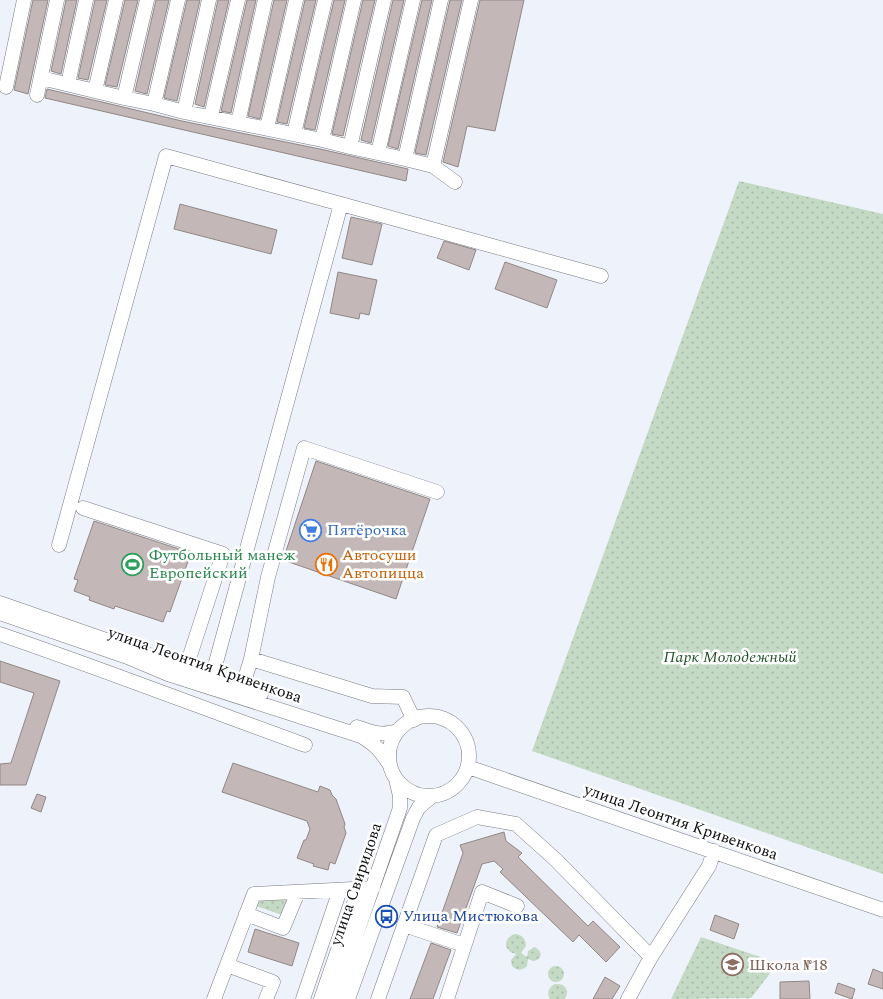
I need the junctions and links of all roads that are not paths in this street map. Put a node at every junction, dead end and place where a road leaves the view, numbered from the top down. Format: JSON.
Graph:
{"nodes":[{"id":1,"x":24,"y":0,"type":"edge"},
{"id":2,"x":58,"y":0,"type":"edge"},
{"id":3,"x":86,"y":0,"type":"edge"},
{"id":4,"x":116,"y":0,"type":"edge"},
{"id":5,"x":147,"y":0,"type":"edge"},
{"id":6,"x":178,"y":0,"type":"edge"},
{"id":7,"x":209,"y":0,"type":"edge"},
{"id":8,"x":238,"y":0,"type":"edge"},
{"id":9,"x":265,"y":0,"type":"edge"},
{"id":10,"x":296,"y":0,"type":"edge"},
{"id":11,"x":325,"y":0,"type":"edge"},
{"id":12,"x":354,"y":0,"type":"edge"},
{"id":13,"x":384,"y":0,"type":"edge"},
{"id":14,"x":413,"y":0,"type":"edge"},
{"id":15,"x":441,"y":0,"type":"edge"},
{"id":16,"x":471,"y":0,"type":"edge"},
{"id":17,"x":41,"y":78,"type":"junction"},
{"id":18,"x":68,"y":84,"type":"junction"},
{"id":19,"x":6,"y":87,"type":"dead end"},
{"id":20,"x":95,"y":91,"type":"junction"},
{"id":21,"x":37,"y":95,"type":"dead end"},
{"id":22,"x":124,"y":98,"type":"junction"},
{"id":23,"x":154,"y":104,"type":"junction"},
{"id":24,"x":184,"y":112,"type":"junction"},
{"id":25,"x":211,"y":116,"type":"junction"},
{"id":26,"x":238,"y":123,"type":"junction"},
{"id":27,"x":267,"y":128,"type":"junction"},
{"id":28,"x":294,"y":134,"type":"junction"},
{"id":29,"x":322,"y":140,"type":"junction"},
{"id":30,"x":350,"y":147,"type":"junction"},
{"id":31,"x":378,"y":153,"type":"junction"},
{"id":32,"x":405,"y":159,"type":"junction"},
{"id":33,"x":433,"y":166,"type":"junction"},
{"id":34,"x":455,"y":182,"type":"dead end"},
{"id":35,"x":341,"y":204,"type":"junction"},
{"id":36,"x":601,"y":276,"type":"dead end"},
{"id":37,"x":437,"y":492,"type":"dead end"},
{"id":38,"x":83,"y":508,"type":"dead end"},
{"id":39,"x":59,"y":546,"type":"dead end"},
{"id":40,"x":0,"y":603,"type":"edge"},
{"id":41,"x":0,"y":613,"type":"edge"},
{"id":42,"x":0,"y":634,"type":"edge"},
{"id":43,"x":252,"y":659,"type":"junction"},
{"id":44,"x":186,"y":668,"type":"junction"},
{"id":45,"x":168,"y":674,"type":"junction"},
{"id":46,"x":212,"y":677,"type":"junction"},
{"id":47,"x":242,"y":688,"type":"junction"},
{"id":48,"x":160,"y":692,"type":"junction"},
{"id":49,"x":414,"y":720,"type":"junction"},
{"id":50,"x":398,"y":731,"type":"junction"},
{"id":51,"x":305,"y":744,"type":"dead end"},
{"id":52,"x":390,"y":765,"type":"junction"},
{"id":53,"x":468,"y":767,"type":"junction"},
{"id":54,"x":396,"y":778,"type":"junction"},
{"id":55,"x":431,"y":797,"type":"junction"},
{"id":56,"x":714,"y":851,"type":"junction"},
{"id":57,"x":367,"y":888,"type":"junction"},
{"id":58,"x":340,"y":890,"type":"junction"},
{"id":59,"x":298,"y":892,"type":"junction"},
{"id":60,"x":518,"y":906,"type":"dead end"},
{"id":61,"x":883,"y":910,"type":"edge"},
{"id":62,"x":246,"y":914,"type":"junction"},
{"id":63,"x":404,"y":925,"type":"junction"},
{"id":64,"x":464,"y":945,"type":"junction"},
{"id":65,"x":651,"y":957,"type":"junction"},
{"id":66,"x":227,"y":965,"type":"junction"},
{"id":67,"x":214,"y":999,"type":"edge"},
{"id":68,"x":266,"y":999,"type":"edge"},
{"id":69,"x":303,"y":999,"type":"edge"},
{"id":70,"x":321,"y":999,"type":"edge"},
{"id":71,"x":334,"y":999,"type":"edge"},
{"id":72,"x":348,"y":999,"type":"edge"},
{"id":73,"x":378,"y":999,"type":"edge"},
{"id":74,"x":447,"y":999,"type":"edge"},
{"id":75,"x":628,"y":999,"type":"edge"}],
"edges":[{"from":1,"to":19,"type":"street"},
{"from":2,"to":17,"type":"street"},
{"from":3,"to":18,"type":"street"},
{"from":4,"to":20,"type":"street"},
{"from":5,"to":22,"type":"street"},
{"from":6,"to":23,"type":"street"},
{"from":7,"to":24,"type":"street"},
{"from":8,"to":25,"type":"street"},
{"from":9,"to":26,"type":"street"},
{"from":10,"to":27,"type":"street"},
{"from":11,"to":28,"type":"street"},
{"from":12,"to":29,"type":"street"},
{"from":13,"to":30,"type":"street"},
{"from":14,"to":31,"type":"street"},
{"from":15,"to":32,"type":"street"},
{"from":16,"to":33,"type":"street"},
{"from":17,"to":18,"type":"street"},
{"from":17,"to":21,"type":"street"},
{"from":18,"to":20,"type":"street"},
{"from":20,"to":22,"type":"street"},
{"from":22,"to":23,"type":"street"},
{"from":23,"to":24,"type":"street"},
{"from":24,"to":25,"type":"street"},
{"from":25,"to":26,"type":"street"},
{"from":26,"to":27,"type":"street"},
{"from":27,"to":28,"type":"street"},
{"from":28,"to":29,"type":"street"},
{"from":29,"to":30,"type":"street"},
{"from":30,"to":31,"type":"street"},
{"from":31,"to":32,"type":"street"},
{"from":32,"to":33,"type":"street"},
{"from":33,"to":34,"type":"street"},
{"from":35,"to":36,"type":"street"},
{"from":35,"to":39,"type":"street"},
{"from":35,"to":46,"type":"street"},
{"from":37,"to":43,"type":"street"},
{"from":38,"to":44,"type":"street"},
{"from":40,"to":44,"type":"street","name":"улица Леонтия Кривенкова"},
{"from":41,"to":45,"type":"street","name":"улица Леонтия Кривенкова"},
{"from":42,"to":48,"type":"street"},
{"from":43,"to":47,"type":"street"},
{"from":43,"to":49,"type":"street"},
{"from":44,"to":46,"type":"street","name":"улица Леонтия Кривенкова"},
{"from":45,"to":48,"type":"street"},
{"from":45,"to":52,"type":"street","name":"улица Леонтия Кривенкова"},
{"from":46,"to":47,"type":"street","name":"улица Леонтия Кривенкова"},
{"from":47,"to":50,"type":"street","name":"улица Леонтия Кривенкова"},
{"from":48,"to":51,"type":"street"},
{"from":49,"to":50,"type":"street"},
{"from":49,"to":53,"type":"street"},
{"from":50,"to":52,"type":"street"},
{"from":52,"to":54,"type":"street"},
{"from":53,"to":55,"type":"street"},
{"from":53,"to":56,"type":"street","name":"улица Леонтия Кривенкова"},
{"from":54,"to":55,"type":"street"},
{"from":54,"to":57,"type":"street","name":"улица Свиридова"},
{"from":55,"to":72,"type":"street","name":"улица Свиридова"},
{"from":56,"to":61,"type":"street","name":"улица Леонтия Кривенкова"},
{"from":56,"to":65,"type":"street"},
{"from":57,"to":58,"type":"street"},
{"from":57,"to":70,"type":"street"},
{"from":57,"to":71,"type":"street","name":"улица Свиридова"},
{"from":58,"to":59,"type":"street"},
{"from":58,"to":69,"type":"street"},
{"from":59,"to":62,"type":"street"},
{"from":59,"to":62,"type":"street"},
{"from":60,"to":64,"type":"street"},
{"from":62,"to":66,"type":"street"},
{"from":63,"to":64,"type":"street"},
{"from":63,"to":65,"type":"street"},
{"from":63,"to":73,"type":"street"},
{"from":64,"to":74,"type":"street"},
{"from":65,"to":75,"type":"street"},
{"from":66,"to":67,"type":"street"},
{"from":66,"to":68,"type":"street"}]}
